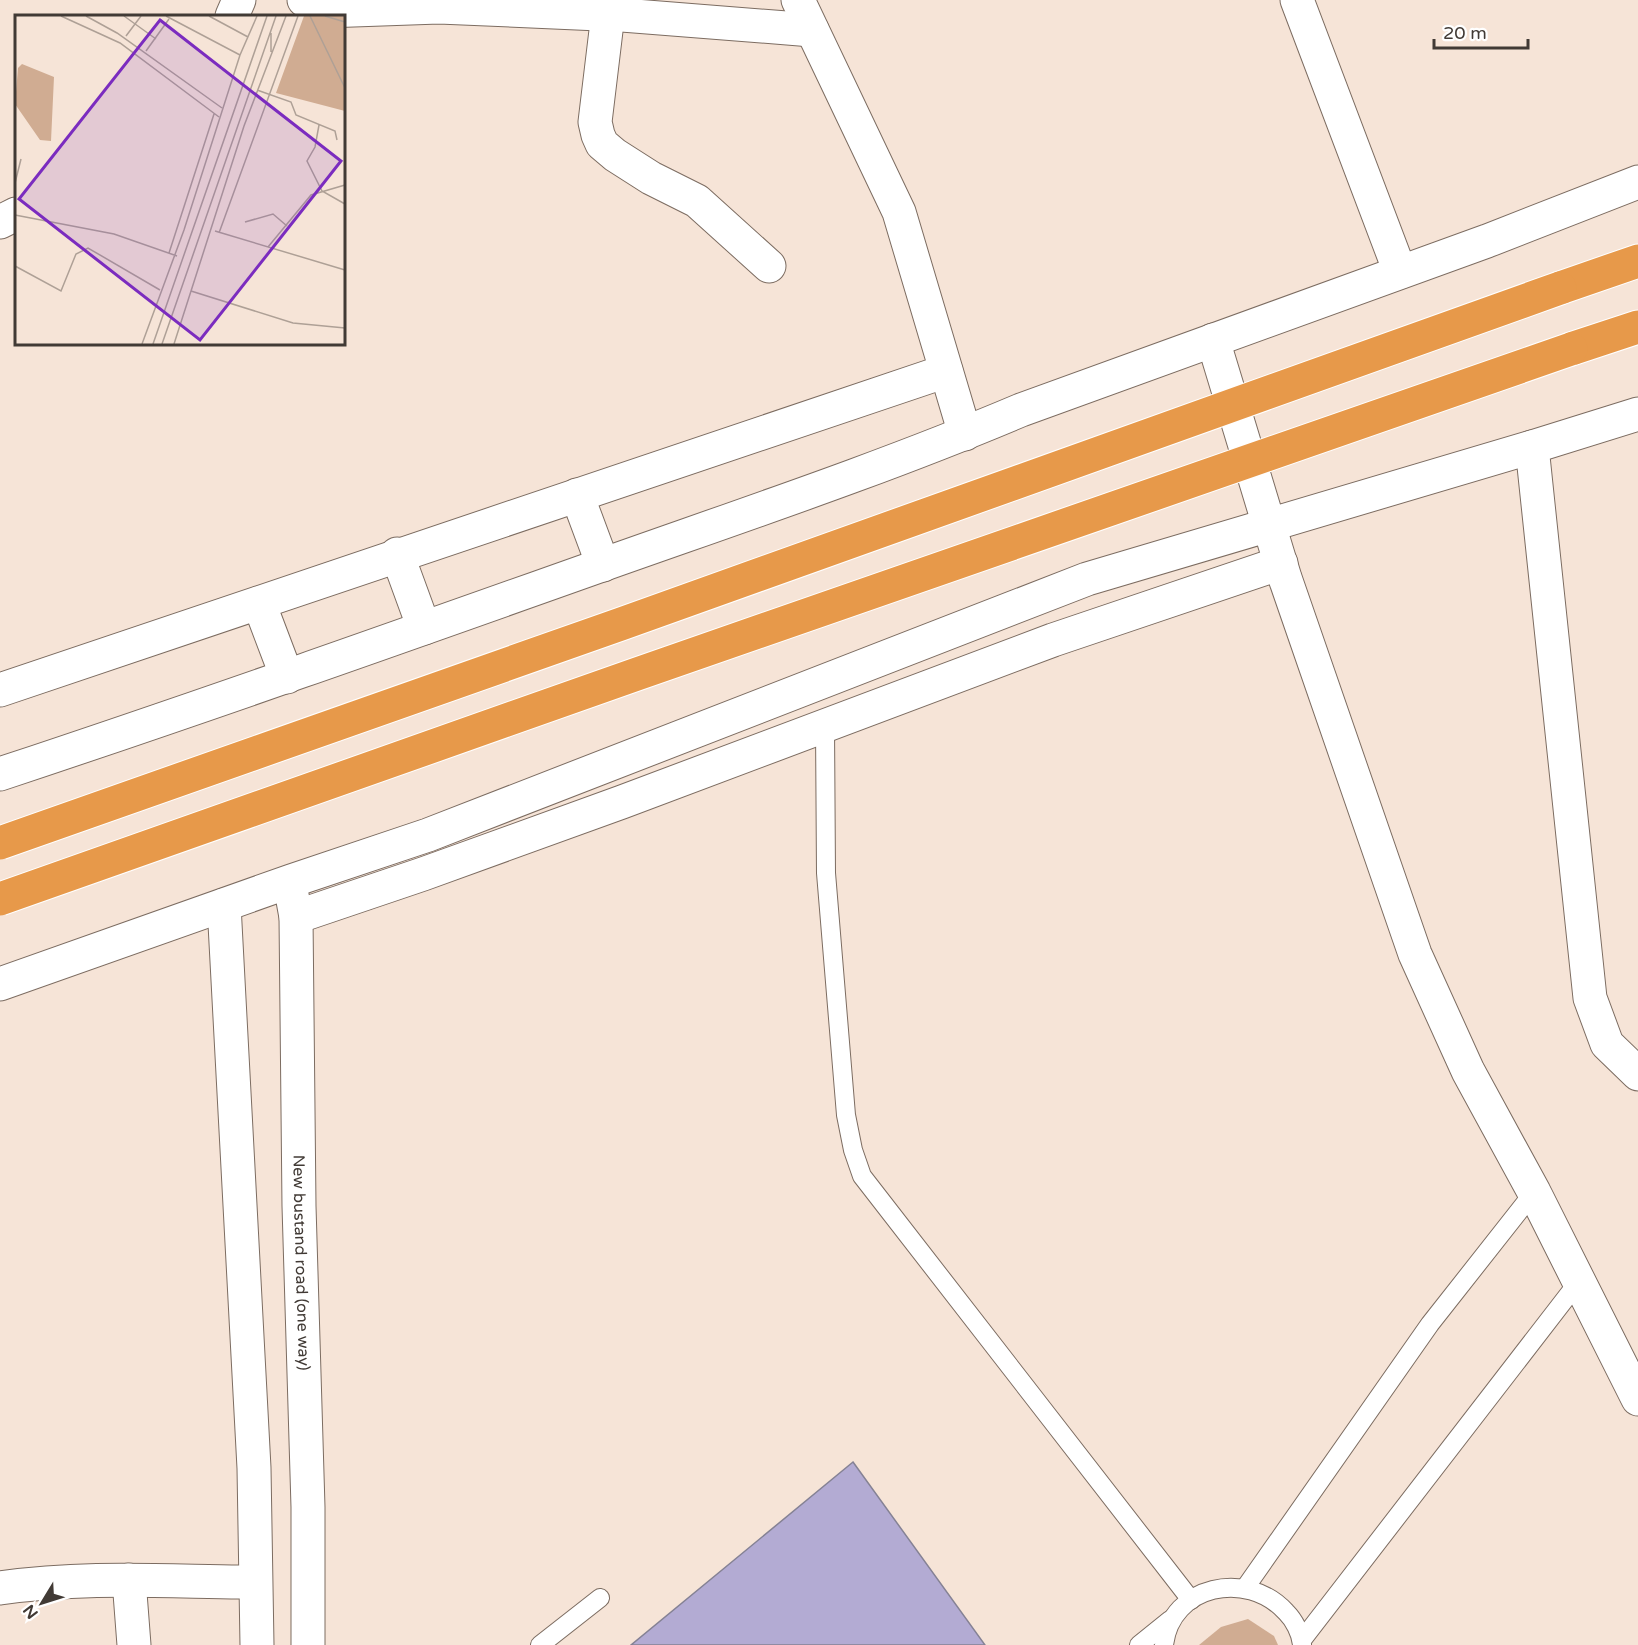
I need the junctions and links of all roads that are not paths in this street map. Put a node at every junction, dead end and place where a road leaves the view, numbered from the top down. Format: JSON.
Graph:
{"nodes":[{"id":1,"x":239,"y":0,"type":"edge"},
{"id":2,"x":304,"y":0,"type":"edge"},
{"id":3,"x":798,"y":0,"type":"edge"},
{"id":4,"x":1298,"y":0,"type":"edge"},
{"id":5,"x":608,"y":14,"type":"junction"},
{"id":6,"x":232,"y":15,"type":"edge"},
{"id":7,"x":812,"y":30,"type":"junction"},
{"id":8,"x":1638,"y":182,"type":"edge"},
{"id":9,"x":15,"y":214,"type":"edge"},
{"id":10,"x":0,"y":222,"type":"edge"},
{"id":11,"x":1638,"y":261,"type":"edge"},
{"id":12,"x":769,"y":266,"type":"dead end"},
{"id":13,"x":1400,"y":272,"type":"junction"},
{"id":14,"x":1638,"y":327,"type":"edge"},
{"id":15,"x":1213,"y":340,"type":"junction"},
{"id":16,"x":946,"y":371,"type":"junction"},
{"id":17,"x":1638,"y":414,"type":"edge"},
{"id":18,"x":964,"y":434,"type":"junction"},
{"id":19,"x":1532,"y":447,"type":"junction"},
{"id":20,"x":577,"y":495,"type":"junction"},
{"id":21,"x":1269,"y":525,"type":"junction"},
{"id":22,"x":398,"y":554,"type":"junction"},
{"id":23,"x":1281,"y":563,"type":"junction"},
{"id":24,"x":603,"y":565,"type":"junction"},
{"id":25,"x":260,"y":603,"type":"junction"},
{"id":26,"x":424,"y":628,"type":"junction"},
{"id":27,"x":287,"y":677,"type":"junction"},
{"id":28,"x":0,"y":690,"type":"edge"},
{"id":29,"x":825,"y":727,"type":"junction"},
{"id":30,"x":0,"y":774,"type":"edge"},
{"id":31,"x":0,"y":843,"type":"edge"},
{"id":32,"x":291,"y":881,"type":"junction"},
{"id":33,"x":0,"y":899,"type":"edge"},
{"id":34,"x":224,"y":905,"type":"junction"},
{"id":35,"x":296,"y":917,"type":"junction"},
{"id":36,"x":0,"y":984,"type":"edge"},
{"id":37,"x":1638,"y":1074,"type":"edge"},
{"id":38,"x":1534,"y":1192,"type":"junction"},
{"id":39,"x":1579,"y":1281,"type":"junction"},
{"id":40,"x":1638,"y":1399,"type":"edge"},
{"id":41,"x":254,"y":1457,"type":"junction"},
{"id":42,"x":306,"y":1460,"type":"junction"},
{"id":43,"x":129,"y":1580,"type":"junction"},
{"id":44,"x":240,"y":1582,"type":"dead end"},
{"id":45,"x":0,"y":1588,"type":"edge"},
{"id":46,"x":1245,"y":1588,"type":"junction"},
{"id":47,"x":600,"y":1598,"type":"dead end"},
{"id":48,"x":1191,"y":1600,"type":"junction"},
{"id":49,"x":1174,"y":1617,"type":"junction"},
{"id":50,"x":1302,"y":1642,"type":"edge"},
{"id":51,"x":134,"y":1645,"type":"edge"},
{"id":52,"x":257,"y":1645,"type":"edge"},
{"id":53,"x":308,"y":1645,"type":"edge"},
{"id":54,"x":540,"y":1645,"type":"edge"},
{"id":55,"x":1139,"y":1645,"type":"edge"},
{"id":56,"x":1164,"y":1645,"type":"edge"}],
"edges":[{"from":1,"to":6,"type":"street"},
{"from":2,"to":5,"type":"street"},
{"from":3,"to":7,"type":"street"},
{"from":4,"to":13,"type":"street"},
{"from":5,"to":7,"type":"street"},
{"from":5,"to":12,"type":"street"},
{"from":7,"to":16,"type":"street"},
{"from":8,"to":13,"type":"street"},
{"from":9,"to":10,"type":"street"},
{"from":11,"to":31,"type":"highway","bridge":true},
{"from":13,"to":15,"type":"street"},
{"from":14,"to":33,"type":"highway","bridge":true},
{"from":15,"to":18,"type":"street"},
{"from":15,"to":21,"type":"street"},
{"from":16,"to":18,"type":"street"},
{"from":16,"to":20,"type":"street"},
{"from":17,"to":19,"type":"street"},
{"from":18,"to":24,"type":"street"},
{"from":19,"to":21,"type":"street"},
{"from":19,"to":37,"type":"street"},
{"from":20,"to":22,"type":"street"},
{"from":20,"to":24,"type":"street"},
{"from":21,"to":23,"type":"street"},
{"from":21,"to":32,"type":"street"},
{"from":22,"to":25,"type":"street"},
{"from":22,"to":26,"type":"street"},
{"from":23,"to":29,"type":"street"},
{"from":23,"to":38,"type":"street"},
{"from":24,"to":26,"type":"street"},
{"from":25,"to":27,"type":"street"},
{"from":25,"to":28,"type":"street"},
{"from":26,"to":27,"type":"street"},
{"from":27,"to":30,"type":"street"},
{"from":29,"to":35,"type":"street"},
{"from":29,"to":48,"type":"lane"},
{"from":32,"to":34,"type":"street"},
{"from":32,"to":35,"type":"street","name":"New bustand road (one way)"},
{"from":34,"to":36,"type":"street"},
{"from":34,"to":41,"type":"street"},
{"from":35,"to":42,"type":"street","name":"New bustand road (one way)"},
{"from":38,"to":39,"type":"street"},
{"from":38,"to":46,"type":"lane"},
{"from":39,"to":40,"type":"street"},
{"from":39,"to":50,"type":"lane"},
{"from":41,"to":42,"type":"street"},
{"from":41,"to":52,"type":"street"},
{"from":42,"to":53,"type":"street","name":"New bustand road (one way)"},
{"from":43,"to":44,"type":"street"},
{"from":43,"to":45,"type":"street"},
{"from":43,"to":51,"type":"street"},
{"from":46,"to":48,"type":"lane"},
{"from":46,"to":50,"type":"lane"},
{"from":47,"to":54,"type":"lane"},
{"from":48,"to":49,"type":"lane"},
{"from":49,"to":55,"type":"lane"},
{"from":49,"to":56,"type":"lane"}]}
